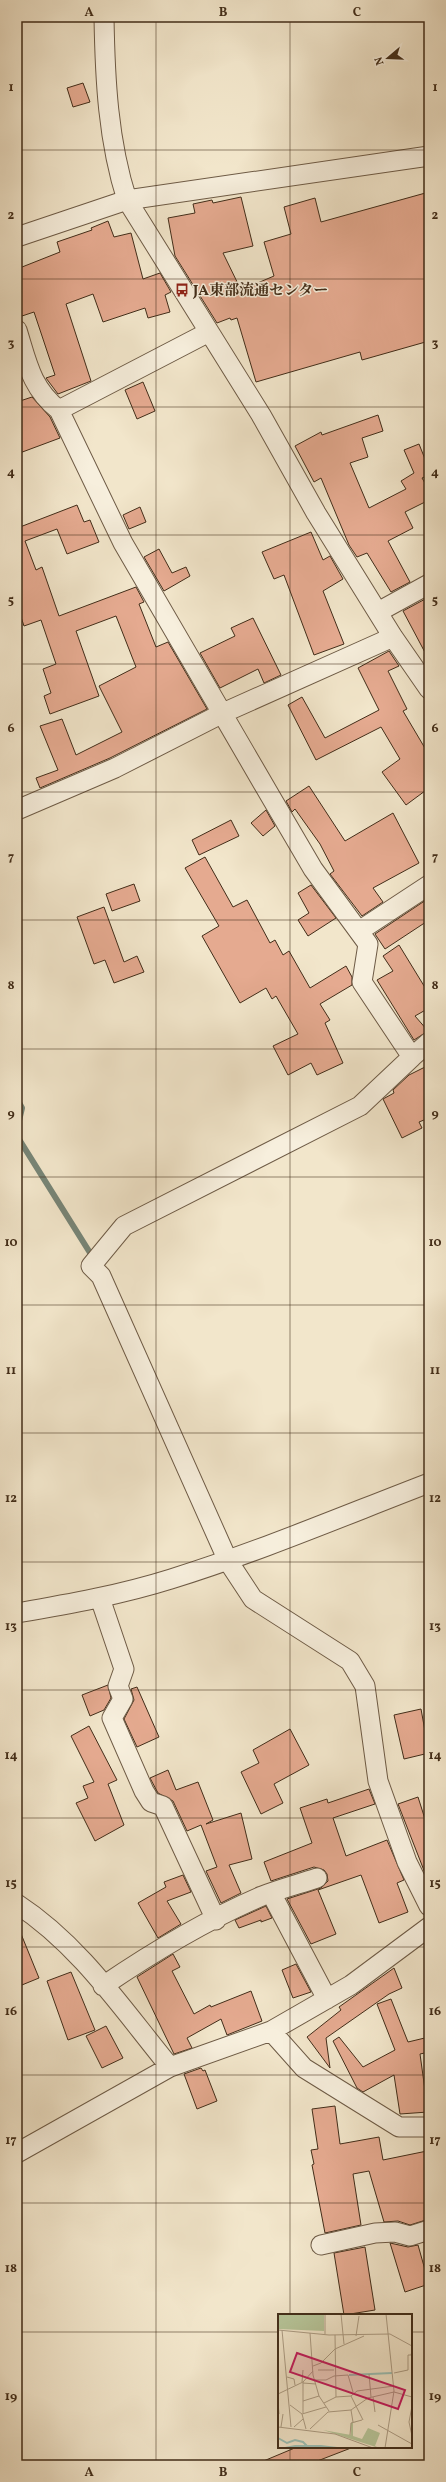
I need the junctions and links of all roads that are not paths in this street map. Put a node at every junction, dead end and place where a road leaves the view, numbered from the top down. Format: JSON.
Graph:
{"nodes":[{"id":1,"x":104,"y":17,"type":"edge"},
{"id":2,"x":429,"y":156,"type":"edge"},
{"id":3,"x":127,"y":200,"type":"junction"},
{"id":4,"x":17,"y":237,"type":"edge"},
{"id":5,"x":17,"y":330,"type":"edge"},
{"id":6,"x":209,"y":332,"type":"junction"},
{"id":7,"x":59,"y":410,"type":"junction"},
{"id":8,"x":429,"y":584,"type":"edge"},
{"id":9,"x":378,"y":612,"type":"junction"},
{"id":10,"x":393,"y":637,"type":"junction"},
{"id":11,"x":429,"y":689,"type":"edge"},
{"id":12,"x":223,"y":713,"type":"junction"},
{"id":13,"x":17,"y":810,"type":"edge"},
{"id":14,"x":429,"y":884,"type":"edge"},
{"id":15,"x":359,"y":931,"type":"junction"},
{"id":16,"x":429,"y":1042,"type":"edge"},
{"id":17,"x":412,"y":1057,"type":"junction"},
{"id":18,"x":429,"y":1483,"type":"edge"},
{"id":19,"x":228,"y":1561,"type":"junction"},
{"id":20,"x":100,"y":1598,"type":"junction"},
{"id":21,"x":17,"y":1614,"type":"edge"},
{"id":22,"x":317,"y":1878,"type":"dead end"},
{"id":23,"x":271,"y":1894,"type":"junction"},
{"id":24,"x":17,"y":1904,"type":"edge"},
{"id":25,"x":429,"y":1906,"type":"edge"},
{"id":26,"x":216,"y":1920,"type":"junction"},
{"id":27,"x":429,"y":1927,"type":"edge"},
{"id":28,"x":103,"y":1986,"type":"junction"},
{"id":29,"x":327,"y":1999,"type":"junction"},
{"id":30,"x":271,"y":2031,"type":"junction"},
{"id":31,"x":170,"y":2067,"type":"junction"},
{"id":32,"x":429,"y":2127,"type":"edge"},
{"id":33,"x":17,"y":2153,"type":"edge"},
{"id":34,"x":429,"y":2230,"type":"edge"},
{"id":35,"x":321,"y":2245,"type":"dead end"}],
"edges":[{"from":1,"to":3,"type":"street"},
{"from":2,"to":3,"type":"street"},
{"from":3,"to":4,"type":"street"},
{"from":3,"to":6,"type":"street"},
{"from":5,"to":7,"type":"street"},
{"from":6,"to":7,"type":"street"},
{"from":6,"to":9,"type":"street"},
{"from":7,"to":12,"type":"street"},
{"from":8,"to":9,"type":"street"},
{"from":9,"to":10,"type":"street"},
{"from":10,"to":11,"type":"street"},
{"from":10,"to":12,"type":"street"},
{"from":12,"to":13,"type":"street"},
{"from":12,"to":15,"type":"street"},
{"from":14,"to":15,"type":"street"},
{"from":15,"to":17,"type":"street"},
{"from":16,"to":17,"type":"street"},
{"from":17,"to":19,"type":"street"},
{"from":18,"to":19,"type":"street"},
{"from":19,"to":20,"type":"street"},
{"from":19,"to":25,"type":"street"},
{"from":20,"to":21,"type":"street"},
{"from":20,"to":26,"type":"street"},
{"from":22,"to":23,"type":"street"},
{"from":23,"to":26,"type":"street"},
{"from":23,"to":29,"type":"street"},
{"from":24,"to":28,"type":"street"},
{"from":26,"to":28,"type":"street"},
{"from":27,"to":29,"type":"street"},
{"from":28,"to":31,"type":"street"},
{"from":29,"to":30,"type":"street"},
{"from":30,"to":31,"type":"street"},
{"from":30,"to":32,"type":"street"},
{"from":31,"to":33,"type":"street"},
{"from":34,"to":35,"type":"street"}]}
